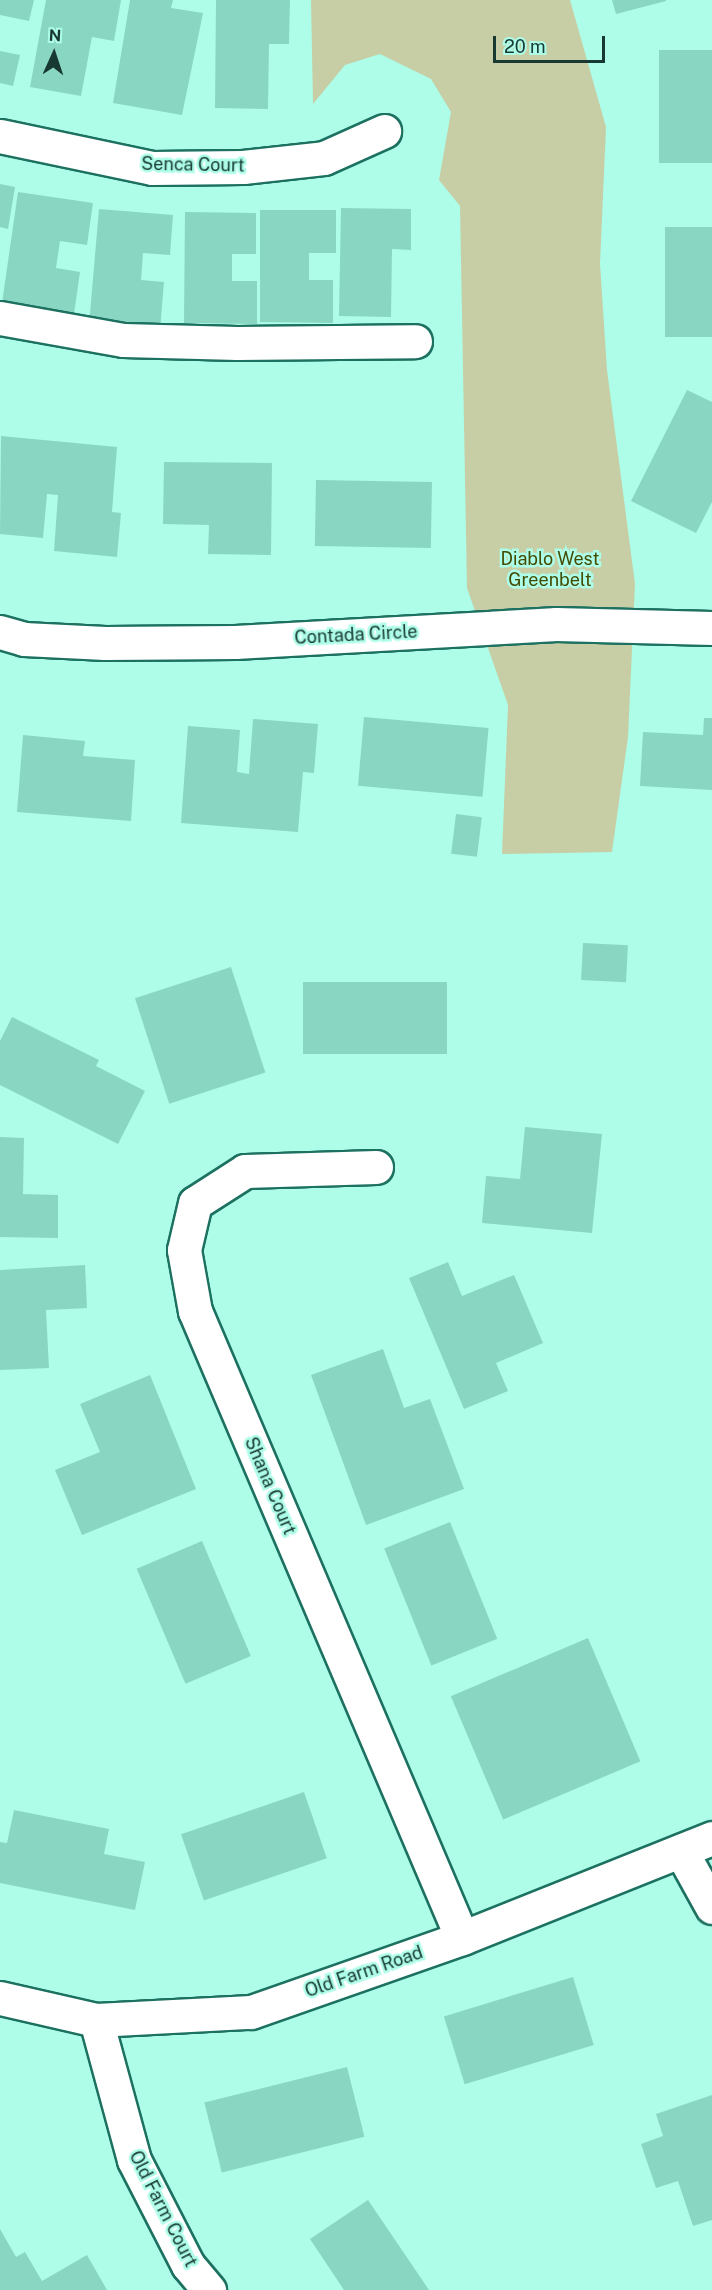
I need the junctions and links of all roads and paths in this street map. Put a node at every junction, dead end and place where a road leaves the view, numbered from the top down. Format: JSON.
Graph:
{"nodes":[{"id":1,"x":384,"y":131,"type":"dead end"},
{"id":2,"x":0,"y":136,"type":"edge"},
{"id":3,"x":0,"y":318,"type":"edge"},
{"id":4,"x":415,"y":341,"type":"dead end"},
{"id":5,"x":712,"y":628,"type":"edge"},
{"id":6,"x":0,"y":632,"type":"edge"},
{"id":7,"x":376,"y":1167,"type":"dead end"},
{"id":8,"x":712,"y":1838,"type":"edge"},
{"id":9,"x":681,"y":1851,"type":"junction"},
{"id":10,"x":712,"y":1907,"type":"edge"},
{"id":11,"x":462,"y":1938,"type":"junction"},
{"id":12,"x":0,"y":1998,"type":"edge"},
{"id":13,"x":96,"y":2020,"type":"junction"},
{"id":14,"x":209,"y":2290,"type":"edge"}],
"edges":[{"from":1,"to":2,"type":"street","name":"Senca Court"},
{"from":3,"to":4,"type":"street"},
{"from":5,"to":6,"type":"street","name":"Contada Circle"},
{"from":7,"to":11,"type":"street","name":"Shana Court"},
{"from":8,"to":9,"type":"street","name":"Old Farm Road"},
{"from":9,"to":10,"type":"street"},
{"from":9,"to":11,"type":"street","name":"Old Farm Road"},
{"from":11,"to":13,"type":"street","name":"Old Farm Road"},
{"from":12,"to":13,"type":"street","name":"Old Farm Road"},
{"from":13,"to":14,"type":"street","name":"Old Farm Court"}]}
